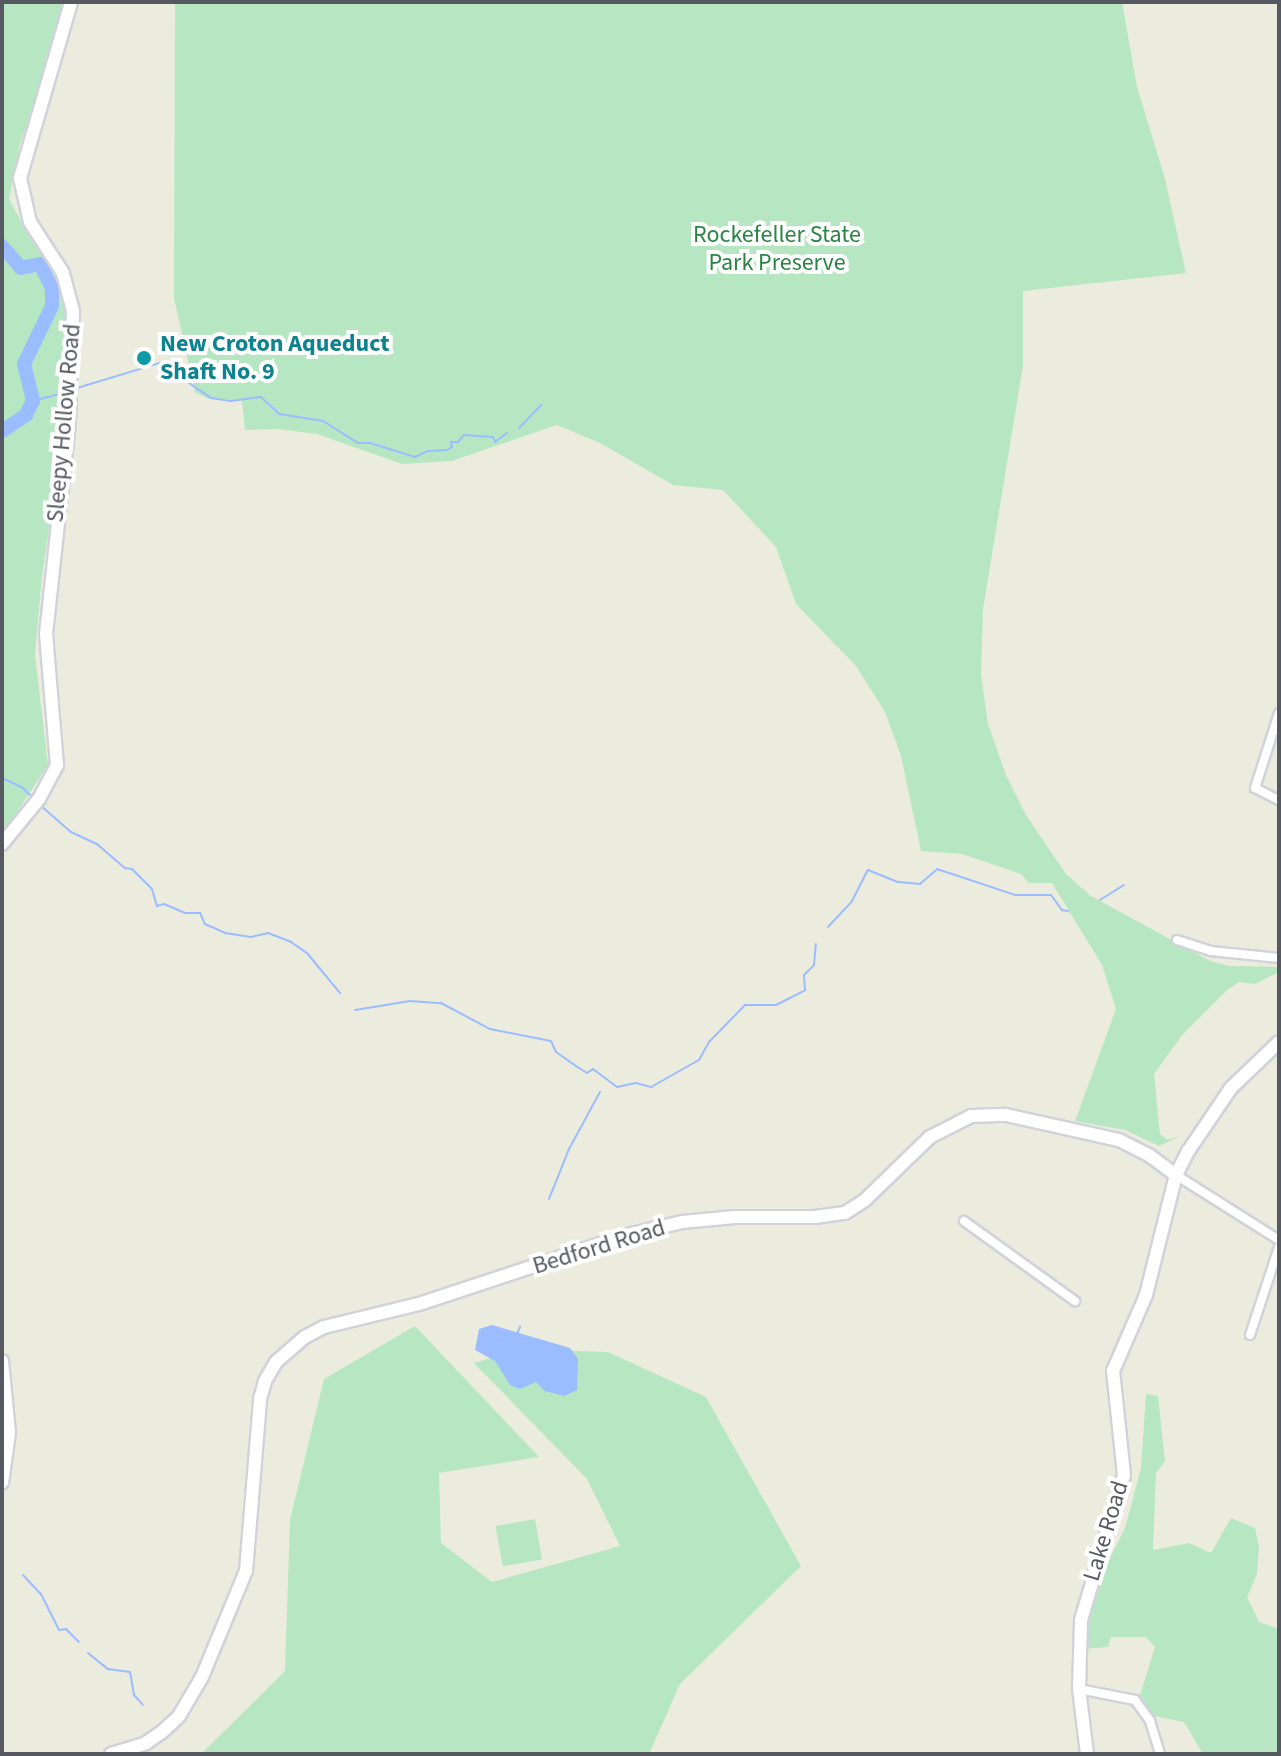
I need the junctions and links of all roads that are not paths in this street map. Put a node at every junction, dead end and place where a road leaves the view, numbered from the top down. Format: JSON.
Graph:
{"nodes":[{"id":1,"x":71,"y":2,"type":"edge"},
{"id":2,"x":1279,"y":713,"type":"edge"},
{"id":3,"x":1276,"y":799,"type":"edge"},
{"id":4,"x":2,"y":844,"type":"edge"},
{"id":5,"x":1177,"y":940,"type":"dead end"},
{"id":6,"x":1279,"y":958,"type":"edge"},
{"id":7,"x":1279,"y":1042,"type":"edge"},
{"id":8,"x":1176,"y":1175,"type":"junction"},
{"id":9,"x":964,"y":1221,"type":"dead end"},
{"id":10,"x":1279,"y":1240,"type":"edge"},
{"id":11,"x":1279,"y":1247,"type":"edge"},
{"id":12,"x":1075,"y":1301,"type":"dead end"},
{"id":13,"x":1250,"y":1335,"type":"dead end"},
{"id":14,"x":2,"y":1361,"type":"edge"},
{"id":15,"x":2,"y":1483,"type":"edge"},
{"id":16,"x":1079,"y":1689,"type":"junction"},
{"id":17,"x":111,"y":1754,"type":"edge"},
{"id":18,"x":1087,"y":1754,"type":"edge"},
{"id":19,"x":1160,"y":1754,"type":"edge"}],
"edges":[{"from":1,"to":4,"type":"main road","name":"Sleepy Hollow Road"},
{"from":2,"to":3,"type":"street"},
{"from":5,"to":6,"type":"street"},
{"from":7,"to":8,"type":"main road"},
{"from":8,"to":10,"type":"street"},
{"from":8,"to":16,"type":"main road","name":"Lake Road"},
{"from":8,"to":17,"type":"main road","name":"Bedford Road"},
{"from":9,"to":12,"type":"street"},
{"from":11,"to":13,"type":"street"},
{"from":14,"to":15,"type":"main road"},
{"from":16,"to":18,"type":"main road","name":"Lake Road"},
{"from":16,"to":19,"type":"street"}]}
